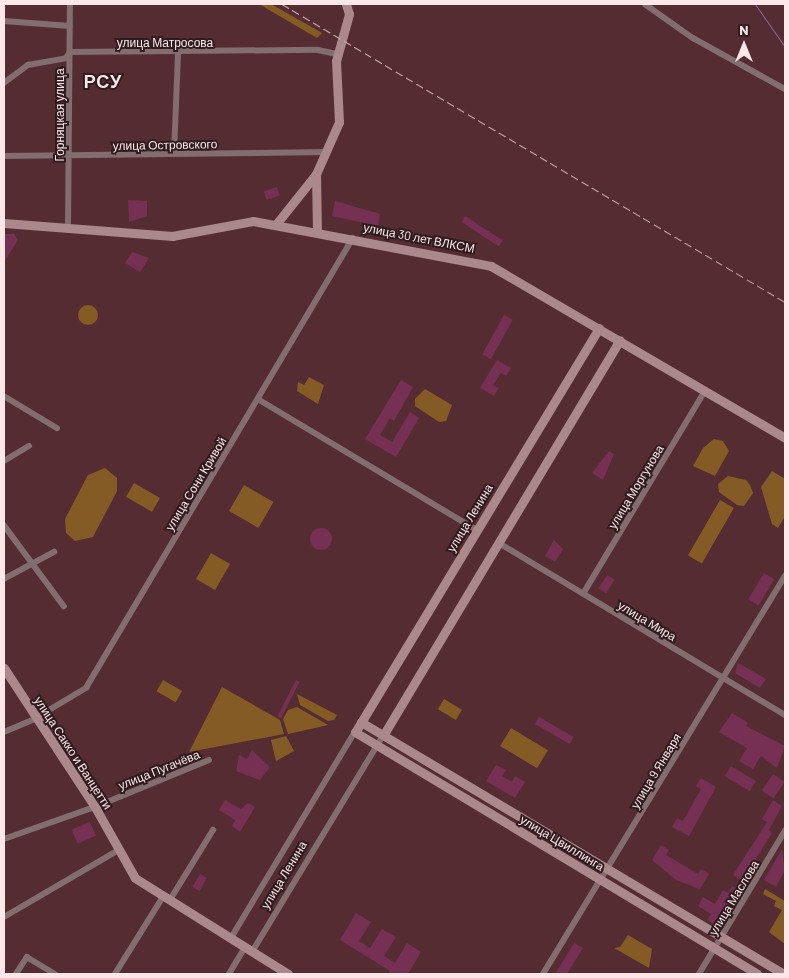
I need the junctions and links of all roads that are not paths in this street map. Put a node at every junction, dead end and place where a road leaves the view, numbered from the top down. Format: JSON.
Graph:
{"nodes":[{"id":1,"x":70,"y":4,"type":"edge"},
{"id":2,"x":346,"y":4,"type":"edge"},
{"id":3,"x":351,"y":4,"type":"edge"},
{"id":4,"x":645,"y":4,"type":"edge"},
{"id":5,"x":349,"y":14,"type":"junction"},
{"id":6,"x":4,"y":21,"type":"edge"},
{"id":7,"x":70,"y":26,"type":"junction"},
{"id":8,"x":70,"y":52,"type":"junction"},
{"id":9,"x":178,"y":54,"type":"junction"},
{"id":10,"x":337,"y":54,"type":"junction"},
{"id":11,"x":4,"y":83,"type":"edge"},
{"id":12,"x":785,"y":89,"type":"edge"},
{"id":13,"x":327,"y":152,"type":"junction"},
{"id":14,"x":174,"y":154,"type":"junction"},
{"id":15,"x":4,"y":156,"type":"edge"},
{"id":16,"x":71,"y":157,"type":"junction"},
{"id":17,"x":316,"y":174,"type":"junction"},
{"id":18,"x":4,"y":223,"type":"edge"},
{"id":19,"x":277,"y":223,"type":"junction"},
{"id":20,"x":68,"y":225,"type":"junction"},
{"id":21,"x":317,"y":230,"type":"junction"},
{"id":22,"x":353,"y":238,"type":"junction"},
{"id":23,"x":599,"y":328,"type":"junction"},
{"id":24,"x":620,"y":340,"type":"junction"},
{"id":25,"x":705,"y":391,"type":"junction"},
{"id":26,"x":4,"y":396,"type":"edge"},
{"id":27,"x":258,"y":399,"type":"junction"},
{"id":28,"x":57,"y":428,"type":"dead end"},
{"id":29,"x":785,"y":438,"type":"edge"},
{"id":30,"x":29,"y":446,"type":"dead end"},
{"id":31,"x":4,"y":461,"type":"edge"},
{"id":32,"x":4,"y":525,"type":"edge"},
{"id":33,"x":477,"y":530,"type":"junction"},
{"id":34,"x":499,"y":543,"type":"junction"},
{"id":35,"x":54,"y":552,"type":"dead end"},
{"id":36,"x":31,"y":562,"type":"junction"},
{"id":37,"x":785,"y":579,"type":"edge"},
{"id":38,"x":4,"y":580,"type":"edge"},
{"id":39,"x":584,"y":594,"type":"junction"},
{"id":40,"x":64,"y":606,"type":"dead end"},
{"id":41,"x":4,"y":668,"type":"edge"},
{"id":42,"x":723,"y":678,"type":"junction"},
{"id":43,"x":785,"y":715,"type":"edge"},
{"id":44,"x":34,"y":719,"type":"junction"},
{"id":45,"x":361,"y":722,"type":"junction"},
{"id":46,"x":4,"y":732,"type":"edge"},
{"id":47,"x":355,"y":732,"type":"junction"},
{"id":48,"x":384,"y":734,"type":"junction"},
{"id":49,"x":378,"y":745,"type":"junction"},
{"id":50,"x":208,"y":760,"type":"dead end"},
{"id":51,"x":95,"y":807,"type":"junction"},
{"id":52,"x":213,"y":830,"type":"dead end"},
{"id":53,"x":785,"y":831,"type":"edge"},
{"id":54,"x":4,"y":839,"type":"edge"},
{"id":55,"x":117,"y":851,"type":"junction"},
{"id":56,"x":609,"y":869,"type":"junction"},
{"id":57,"x":600,"y":880,"type":"junction"},
{"id":58,"x":166,"y":898,"type":"junction"},
{"id":59,"x":4,"y":917,"type":"edge"},
{"id":60,"x":722,"y":937,"type":"junction"},
{"id":61,"x":232,"y":938,"type":"junction"},
{"id":62,"x":715,"y":948,"type":"junction"},
{"id":63,"x":248,"y":950,"type":"junction"},
{"id":64,"x":16,"y":974,"type":"edge"},
{"id":65,"x":55,"y":974,"type":"edge"},
{"id":66,"x":115,"y":974,"type":"edge"},
{"id":67,"x":229,"y":974,"type":"edge"},
{"id":68,"x":288,"y":974,"type":"edge"},
{"id":69,"x":542,"y":974,"type":"edge"},
{"id":70,"x":699,"y":974,"type":"edge"},
{"id":71,"x":756,"y":974,"type":"edge"},
{"id":72,"x":783,"y":974,"type":"edge"}],
"edges":[{"from":1,"to":7,"type":"street","name":"Горняцкая улица"},
{"from":2,"to":5,"type":"street"},
{"from":3,"to":5,"type":"street"},
{"from":4,"to":12,"type":"street"},
{"from":5,"to":10,"type":"street"},
{"from":6,"to":7,"type":"street"},
{"from":7,"to":8,"type":"street","name":"Горняцкая улица"},
{"from":8,"to":9,"type":"street","name":"улица Матросова"},
{"from":8,"to":11,"type":"street","name":"улица Матросова"},
{"from":8,"to":16,"type":"street","name":"Горняцкая улица"},
{"from":9,"to":10,"type":"street","name":"улица Матросова"},
{"from":9,"to":14,"type":"street"},
{"from":10,"to":13,"type":"street"},
{"from":13,"to":14,"type":"street","name":"улица Островского"},
{"from":13,"to":17,"type":"street"},
{"from":14,"to":16,"type":"street","name":"улица Островского"},
{"from":15,"to":16,"type":"street","name":"улица Островского"},
{"from":16,"to":20,"type":"street","name":"Горняцкая улица"},
{"from":17,"to":19,"type":"street"},
{"from":17,"to":21,"type":"street"},
{"from":18,"to":20,"type":"street","name":"улица 30 лет ВЛКСМ"},
{"from":19,"to":20,"type":"street","name":"улица 30 лет ВЛКСМ"},
{"from":19,"to":21,"type":"street","name":"улица 30 лет ВЛКСМ"},
{"from":21,"to":22,"type":"street","name":"улица 30 лет ВЛКСМ"},
{"from":22,"to":23,"type":"street","name":"улица 30 лет ВЛКСМ"},
{"from":22,"to":27,"type":"street","name":"улица Сони Кривой"},
{"from":23,"to":24,"type":"street","name":"улица 30 лет ВЛКСМ"},
{"from":23,"to":33,"type":"street","name":"улица Ленина"},
{"from":24,"to":25,"type":"street","name":"улица 30 лет ВЛКСМ"},
{"from":24,"to":34,"type":"street","name":"улица Ленина"},
{"from":25,"to":29,"type":"street","name":"улица 30 лет ВЛКСМ"},
{"from":25,"to":39,"type":"street","name":"улица Моргунова"},
{"from":26,"to":28,"type":"street"},
{"from":27,"to":33,"type":"street"},
{"from":27,"to":44,"type":"street","name":"улица Сони Кривой"},
{"from":30,"to":31,"type":"street"},
{"from":32,"to":36,"type":"street"},
{"from":33,"to":45,"type":"street","name":"улица Ленина"},
{"from":34,"to":39,"type":"street","name":"улица Мира"},
{"from":34,"to":48,"type":"street","name":"улица Ленина"},
{"from":35,"to":36,"type":"street"},
{"from":36,"to":38,"type":"street"},
{"from":36,"to":40,"type":"street"},
{"from":37,"to":42,"type":"street","name":"улица 9 Января"},
{"from":39,"to":42,"type":"street","name":"улица Мира"},
{"from":41,"to":44,"type":"street","name":"улица Сакко и Ванцетти"},
{"from":42,"to":43,"type":"street","name":"улица Мира"},
{"from":42,"to":56,"type":"street","name":"улица 9 Января"},
{"from":44,"to":46,"type":"street","name":"улица Сони Кривой"},
{"from":44,"to":51,"type":"street","name":"улица Сакко и Ванцетти"},
{"from":45,"to":47,"type":"street","name":"улица Ленина"},
{"from":45,"to":48,"type":"street"},
{"from":47,"to":49,"type":"street","name":"улица Цвиллинга"},
{"from":47,"to":61,"type":"street","name":"улица Ленина"},
{"from":48,"to":49,"type":"street","name":"улица Ленина"},
{"from":48,"to":56,"type":"street","name":"улица Цвиллинга"},
{"from":49,"to":57,"type":"street","name":"улица Цвиллинга"},
{"from":49,"to":63,"type":"street","name":"улица Ленина"},
{"from":50,"to":51,"type":"street","name":"улица Пугачёва"},
{"from":51,"to":54,"type":"street","name":"улица Пугачёва"},
{"from":51,"to":55,"type":"street","name":"улица Сакко и Ванцетти"},
{"from":52,"to":58,"type":"street"},
{"from":53,"to":60,"type":"street","name":"улица Маслова"},
{"from":55,"to":58,"type":"street","name":"улица Сакко и Ванцетти"},
{"from":55,"to":59,"type":"street"},
{"from":56,"to":57,"type":"street","name":"улица 9 Января"},
{"from":56,"to":60,"type":"street","name":"улица Цвиллинга"},
{"from":57,"to":62,"type":"street","name":"улица Цвиллинга"},
{"from":57,"to":69,"type":"street","name":"улица 9 Января"},
{"from":58,"to":61,"type":"street","name":"улица Сакко и Ванцетти"},
{"from":58,"to":66,"type":"street"},
{"from":60,"to":62,"type":"street","name":"улица Маслова"},
{"from":60,"to":72,"type":"street","name":"улица Цвиллинга"},
{"from":61,"to":63,"type":"street","name":"улица Сакко и Ванцетти"},
{"from":62,"to":70,"type":"street","name":"улица Маслова"},
{"from":62,"to":71,"type":"street","name":"улица Цвиллинга"},
{"from":63,"to":67,"type":"street","name":"улица Ленина"},
{"from":63,"to":68,"type":"street","name":"улица Сакко и Ванцетти"},
{"from":64,"to":65,"type":"street"}]}
